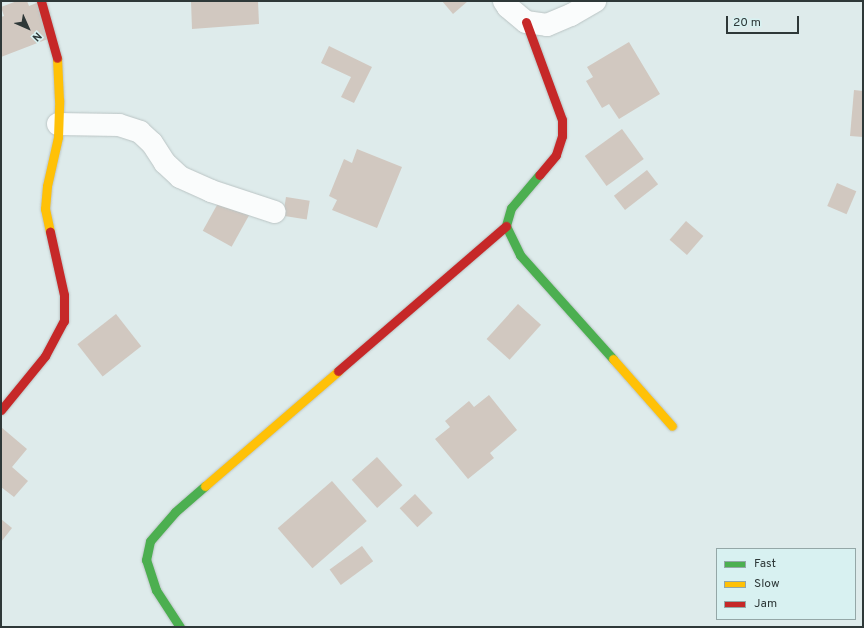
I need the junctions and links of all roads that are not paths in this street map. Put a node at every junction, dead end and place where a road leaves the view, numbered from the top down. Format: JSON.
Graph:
{"nodes":[{"id":1,"x":41,"y":1,"type":"edge"},
{"id":2,"x":504,"y":1,"type":"edge"},
{"id":3,"x":595,"y":1,"type":"edge"},
{"id":4,"x":526,"y":22,"type":"junction"},
{"id":5,"x":58,"y":124,"type":"junction"},
{"id":6,"x":275,"y":212,"type":"dead end"},
{"id":7,"x":506,"y":226,"type":"junction"},
{"id":8,"x":1,"y":410,"type":"edge"},
{"id":9,"x":672,"y":426,"type":"dead end"},
{"id":10,"x":180,"y":627,"type":"edge"}],
"edges":[{"from":1,"to":5,"type":"street"},
{"from":2,"to":4,"type":"street"},
{"from":3,"to":4,"type":"street"},
{"from":4,"to":7,"type":"street"},
{"from":5,"to":6,"type":"street"},
{"from":5,"to":8,"type":"street"},
{"from":7,"to":9,"type":"street"},
{"from":7,"to":10,"type":"street"}]}
